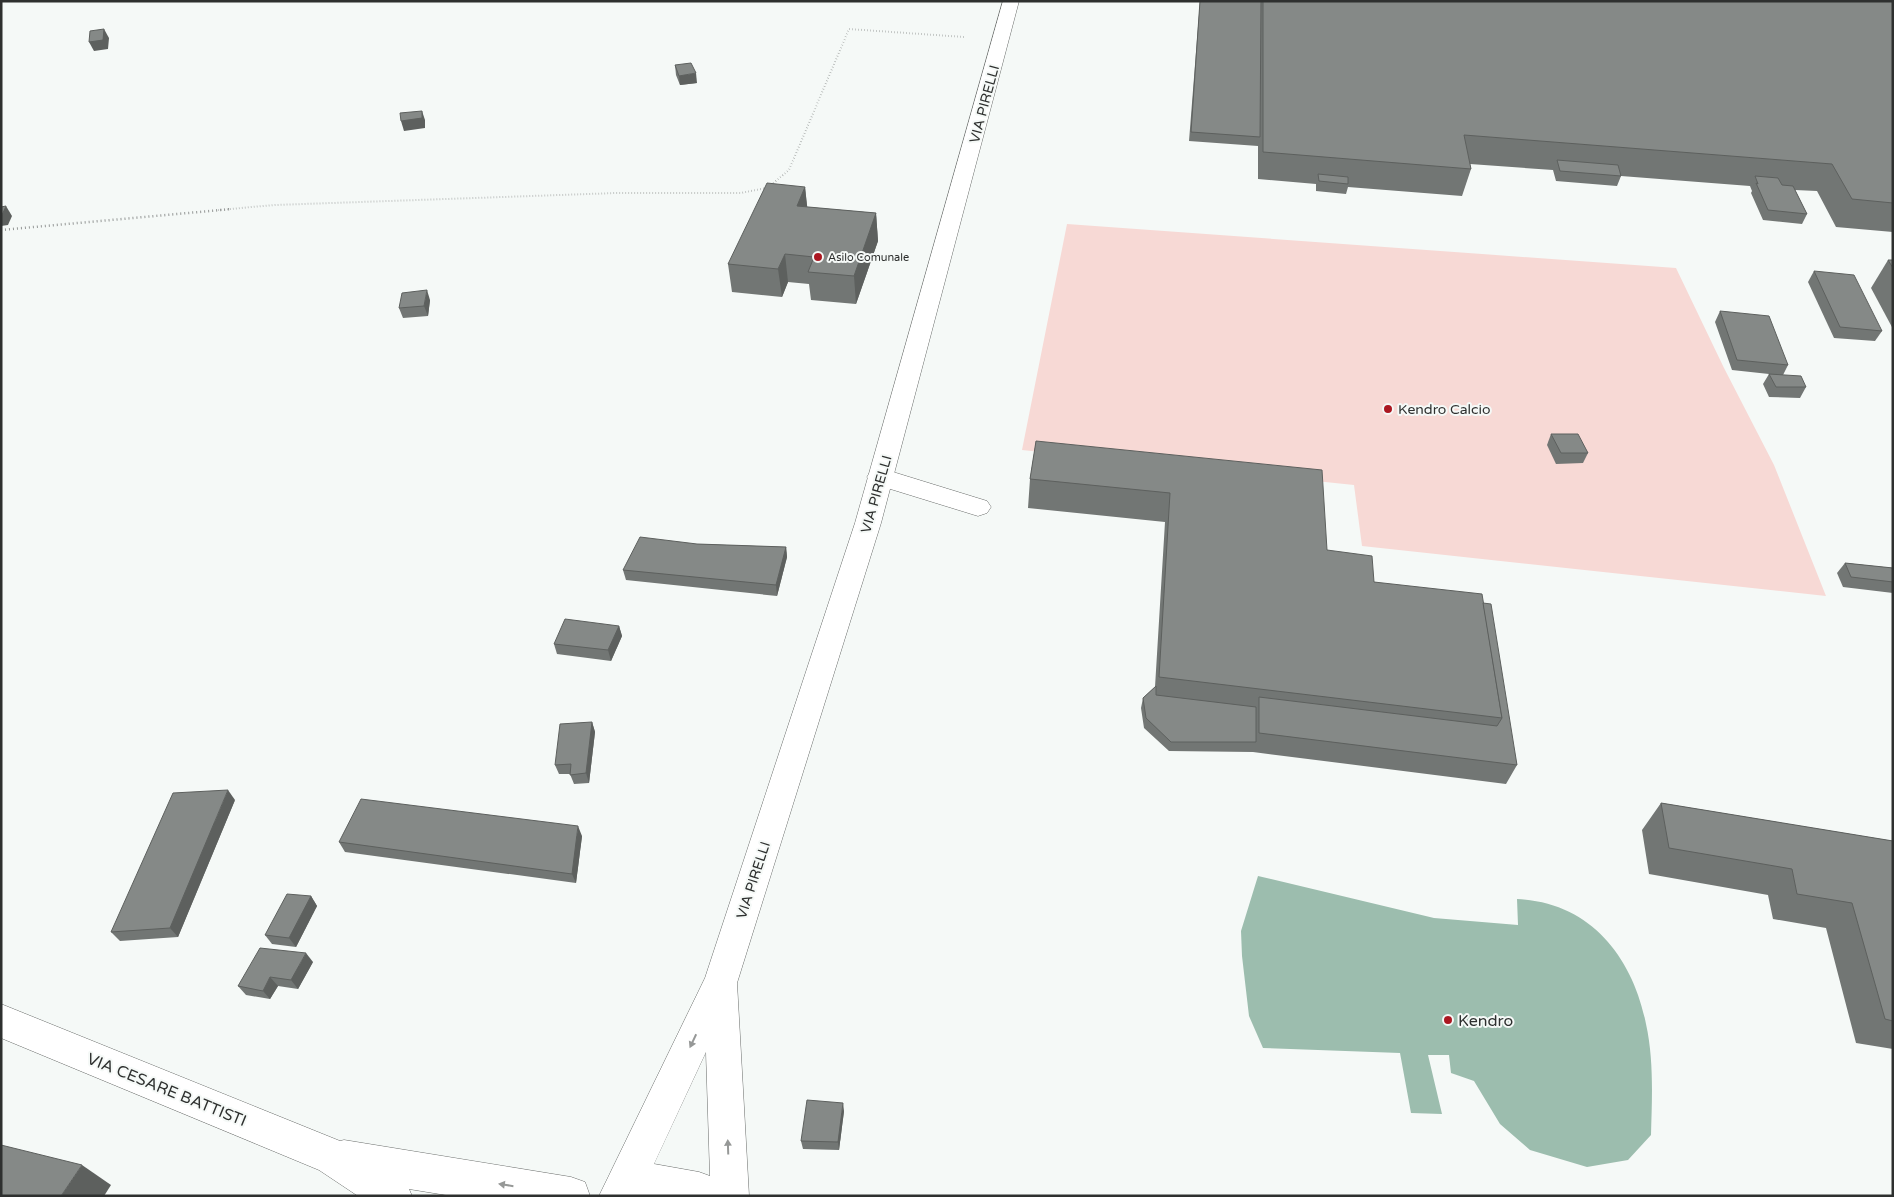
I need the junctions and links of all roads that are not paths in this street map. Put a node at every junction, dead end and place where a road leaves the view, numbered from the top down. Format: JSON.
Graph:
{"nodes":[{"id":1,"x":1011,"y":1,"type":"edge"},
{"id":2,"x":880,"y":477,"type":"junction"},
{"id":3,"x":978,"y":506,"type":"dead end"},
{"id":4,"x":721,"y":981,"type":"junction"},
{"id":5,"x":1,"y":1021,"type":"edge"},
{"id":6,"x":332,"y":1157,"type":"junction"},
{"id":7,"x":619,"y":1195,"type":"edge"},
{"id":8,"x":393,"y":1196,"type":"edge"},
{"id":9,"x":571,"y":1196,"type":"edge"},
{"id":10,"x":703,"y":1196,"type":"edge"},
{"id":11,"x":730,"y":1196,"type":"edge"}],
"edges":[{"from":1,"to":2,"type":"main road","name":"VIA PIRELLI"},
{"from":2,"to":3,"type":"main road"},
{"from":2,"to":4,"type":"main road","name":"VIA PIRELLI"},
{"from":4,"to":7,"type":"main road","name":"VIA PIRELLI","one_way":true},
{"from":11,"to":4,"type":"main road","name":"VIA PIRELLI","one_way":true},
{"from":5,"to":6,"type":"main road","name":"VIA CESARE BATTISTI"},
{"from":6,"to":8,"type":"main road","name":"VIA CESARE BATTISTI"},
{"from":9,"to":6,"type":"main road","name":"VIA CESARE BATTISTI","one_way":true},
{"from":7,"to":10,"type":"main road"}]}
